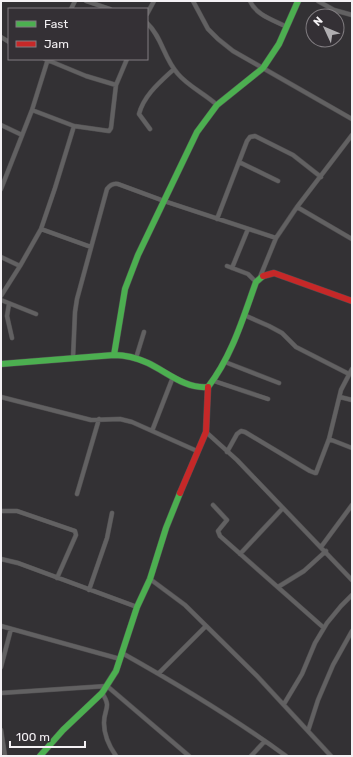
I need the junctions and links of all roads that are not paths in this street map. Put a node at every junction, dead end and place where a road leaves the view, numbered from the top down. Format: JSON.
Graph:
{"nodes":[{"id":1,"x":86,"y":1,"type":"edge"},
{"id":2,"x":154,"y":1,"type":"edge"},
{"id":3,"x":194,"y":1,"type":"edge"},
{"id":4,"x":250,"y":1,"type":"edge"},
{"id":5,"x":298,"y":1,"type":"edge"},
{"id":6,"x":318,"y":1,"type":"edge"},
{"id":7,"x":107,"y":8,"type":"edge"},
{"id":8,"x":148,"y":12,"type":"edge"},
{"id":9,"x":352,"y":15,"type":"edge"},
{"id":10,"x":148,"y":24,"type":"edge"},
{"id":11,"x":287,"y":27,"type":"junction"},
{"id":12,"x":1,"y":37,"type":"edge"},
{"id":13,"x":8,"y":41,"type":"edge"},
{"id":14,"x":47,"y":60,"type":"edge"},
{"id":15,"x":49,"y":60,"type":"edge"},
{"id":16,"x":127,"y":60,"type":"edge"},
{"id":17,"x":263,"y":68,"type":"junction"},
{"id":18,"x":174,"y":69,"type":"junction"},
{"id":19,"x":116,"y":85,"type":"junction"},
{"id":20,"x":217,"y":105,"type":"junction"},
{"id":21,"x":32,"y":110,"type":"junction"},
{"id":22,"x":352,"y":118,"type":"edge"},
{"id":23,"x":1,"y":125,"type":"edge"},
{"id":24,"x":74,"y":126,"type":"junction"},
{"id":25,"x":150,"y":129,"type":"dead end"},
{"id":26,"x":22,"y":135,"type":"junction"},
{"id":27,"x":351,"y":138,"type":"edge"},
{"id":28,"x":239,"y":162,"type":"junction"},
{"id":29,"x":320,"y":176,"type":"junction"},
{"id":30,"x":278,"y":181,"type":"dead end"},
{"id":31,"x":1,"y":189,"type":"edge"},
{"id":32,"x":164,"y":201,"type":"junction"},
{"id":33,"x":297,"y":208,"type":"junction"},
{"id":34,"x":216,"y":219,"type":"junction"},
{"id":35,"x":41,"y":229,"type":"junction"},
{"id":36,"x":248,"y":229,"type":"junction"},
{"id":37,"x":276,"y":238,"type":"junction"},
{"id":38,"x":352,"y":239,"type":"edge"},
{"id":39,"x":91,"y":247,"type":"junction"},
{"id":40,"x":1,"y":257,"type":"edge"},
{"id":41,"x":20,"y":266,"type":"junction"},
{"id":42,"x":227,"y":266,"type":"dead end"},
{"id":43,"x":232,"y":268,"type":"junction"},
{"id":44,"x":258,"y":280,"type":"junction"},
{"id":45,"x":1,"y":296,"type":"edge"},
{"id":46,"x":1,"y":300,"type":"edge"},
{"id":47,"x":352,"y":301,"type":"edge"},
{"id":48,"x":9,"y":304,"type":"junction"},
{"id":49,"x":36,"y":314,"type":"dead end"},
{"id":50,"x":244,"y":315,"type":"junction"},
{"id":51,"x":144,"y":332,"type":"dead end"},
{"id":52,"x":12,"y":338,"type":"dead end"},
{"id":53,"x":114,"y":355,"type":"junction"},
{"id":54,"x":73,"y":358,"type":"junction"},
{"id":55,"x":136,"y":358,"type":"junction"},
{"id":56,"x":225,"y":362,"type":"junction"},
{"id":57,"x":1,"y":364,"type":"edge"},
{"id":58,"x":352,"y":369,"type":"edge"},
{"id":59,"x":349,"y":374,"type":"junction"},
{"id":60,"x":173,"y":377,"type":"junction"},
{"id":61,"x":214,"y":381,"type":"junction"},
{"id":62,"x":279,"y":383,"type":"dead end"},
{"id":63,"x":208,"y":387,"type":"junction"},
{"id":64,"x":1,"y":397,"type":"edge"},
{"id":65,"x":340,"y":397,"type":"junction"},
{"id":66,"x":268,"y":399,"type":"dead end"},
{"id":67,"x":352,"y":400,"type":"edge"},
{"id":68,"x":98,"y":419,"type":"junction"},
{"id":69,"x":152,"y":431,"type":"junction"},
{"id":70,"x":206,"y":432,"type":"junction"},
{"id":71,"x":329,"y":439,"type":"junction"},
{"id":72,"x":352,"y":448,"type":"edge"},
{"id":73,"x":197,"y":451,"type":"junction"},
{"id":74,"x":228,"y":452,"type":"junction"},
{"id":75,"x":77,"y":494,"type":"dead end"},
{"id":76,"x":213,"y":505,"type":"dead end"},
{"id":77,"x":352,"y":505,"type":"edge"},
{"id":78,"x":283,"y":508,"type":"junction"},
{"id":79,"x":1,"y":511,"type":"edge"},
{"id":80,"x":112,"y":513,"type":"dead end"},
{"id":81,"x":321,"y":547,"type":"junction"},
{"id":82,"x":326,"y":551,"type":"junction"},
{"id":83,"x":240,"y":554,"type":"junction"},
{"id":84,"x":1,"y":559,"type":"edge"},
{"id":85,"x":57,"y":578,"type":"junction"},
{"id":86,"x":150,"y":578,"type":"junction"},
{"id":87,"x":352,"y":580,"type":"edge"},
{"id":88,"x":278,"y":588,"type":"junction"},
{"id":89,"x":89,"y":590,"type":"junction"},
{"id":90,"x":352,"y":595,"type":"edge"},
{"id":91,"x":137,"y":608,"type":"junction"},
{"id":92,"x":1,"y":626,"type":"edge"},
{"id":93,"x":206,"y":626,"type":"junction"},
{"id":94,"x":11,"y":628,"type":"junction"},
{"id":95,"x":324,"y":628,"type":"junction"},
{"id":96,"x":352,"y":631,"type":"edge"},
{"id":97,"x":121,"y":656,"type":"junction"},
{"id":98,"x":1,"y":667,"type":"edge"},
{"id":99,"x":159,"y":674,"type":"junction"},
{"id":100,"x":107,"y":686,"type":"junction"},
{"id":101,"x":1,"y":693,"type":"edge"},
{"id":102,"x":102,"y":693,"type":"junction"},
{"id":103,"x":284,"y":704,"type":"junction"},
{"id":104,"x":1,"y":730,"type":"edge"},
{"id":105,"x":308,"y":730,"type":"junction"},
{"id":106,"x":265,"y":741,"type":"junction"},
{"id":107,"x":5,"y":756,"type":"edge"},
{"id":108,"x":40,"y":756,"type":"edge"},
{"id":109,"x":116,"y":756,"type":"edge"},
{"id":110,"x":189,"y":756,"type":"edge"},
{"id":111,"x":251,"y":756,"type":"edge"},
{"id":112,"x":286,"y":756,"type":"edge"},
{"id":113,"x":331,"y":756,"type":"edge"}],
"edges":[{"from":1,"to":7,"type":"street"},
{"from":2,"to":8,"type":"street"},
{"from":3,"to":17,"type":"street"},
{"from":4,"to":11,"type":"street"},
{"from":5,"to":11,"type":"street"},
{"from":6,"to":9,"type":"street"},
{"from":10,"to":18,"type":"street"},
{"from":11,"to":17,"type":"street"},
{"from":12,"to":13,"type":"street"},
{"from":14,"to":21,"type":"street"},
{"from":15,"to":19,"type":"street"},
{"from":16,"to":19,"type":"street"},
{"from":17,"to":20,"type":"street"},
{"from":17,"to":22,"type":"street"},
{"from":18,"to":20,"type":"street"},
{"from":18,"to":25,"type":"street"},
{"from":19,"to":24,"type":"street"},
{"from":20,"to":32,"type":"street"},
{"from":21,"to":24,"type":"street"},
{"from":21,"to":26,"type":"street"},
{"from":23,"to":26,"type":"street"},
{"from":24,"to":35,"type":"street"},
{"from":26,"to":31,"type":"street"},
{"from":27,"to":29,"type":"street"},
{"from":28,"to":29,"type":"street"},
{"from":28,"to":30,"type":"street"},
{"from":28,"to":34,"type":"street"},
{"from":29,"to":33,"type":"street"},
{"from":32,"to":34,"type":"street"},
{"from":32,"to":39,"type":"street"},
{"from":32,"to":53,"type":"street"},
{"from":33,"to":37,"type":"street"},
{"from":33,"to":38,"type":"street"},
{"from":34,"to":36,"type":"street"},
{"from":35,"to":39,"type":"street"},
{"from":35,"to":41,"type":"street"},
{"from":36,"to":37,"type":"street"},
{"from":36,"to":43,"type":"street"},
{"from":37,"to":44,"type":"street"},
{"from":39,"to":54,"type":"street"},
{"from":40,"to":41,"type":"street"},
{"from":41,"to":45,"type":"street"},
{"from":42,"to":43,"type":"street"},
{"from":43,"to":44,"type":"street"},
{"from":44,"to":47,"type":"street"},
{"from":44,"to":50,"type":"street"},
{"from":46,"to":48,"type":"street"},
{"from":48,"to":49,"type":"street"},
{"from":48,"to":52,"type":"street"},
{"from":50,"to":56,"type":"street"},
{"from":50,"to":59,"type":"street"},
{"from":51,"to":55,"type":"street"},
{"from":53,"to":54,"type":"street"},
{"from":53,"to":55,"type":"street"},
{"from":54,"to":57,"type":"street"},
{"from":55,"to":60,"type":"street"},
{"from":56,"to":61,"type":"street"},
{"from":56,"to":62,"type":"street"},
{"from":58,"to":59,"type":"street"},
{"from":59,"to":65,"type":"street"},
{"from":60,"to":63,"type":"street"},
{"from":60,"to":69,"type":"street"},
{"from":61,"to":63,"type":"street"},
{"from":61,"to":66,"type":"street"},
{"from":63,"to":70,"type":"street"},
{"from":64,"to":68,"type":"street"},
{"from":65,"to":67,"type":"street"},
{"from":65,"to":71,"type":"street"},
{"from":68,"to":69,"type":"street"},
{"from":68,"to":75,"type":"street"},
{"from":69,"to":73,"type":"street"},
{"from":70,"to":73,"type":"street"},
{"from":70,"to":74,"type":"street"},
{"from":71,"to":72,"type":"street"},
{"from":71,"to":74,"type":"street"},
{"from":73,"to":86,"type":"street"},
{"from":74,"to":78,"type":"street"},
{"from":76,"to":83,"type":"street"},
{"from":77,"to":81,"type":"street"},
{"from":78,"to":81,"type":"street"},
{"from":78,"to":83,"type":"street"},
{"from":79,"to":85,"type":"street"},
{"from":80,"to":89,"type":"street"},
{"from":81,"to":82,"type":"street"},
{"from":82,"to":87,"type":"street"},
{"from":82,"to":88,"type":"street"},
{"from":83,"to":88,"type":"street"},
{"from":84,"to":85,"type":"street"},
{"from":85,"to":89,"type":"street"},
{"from":86,"to":91,"type":"street"},
{"from":86,"to":93,"type":"street"},
{"from":88,"to":95,"type":"street"},
{"from":89,"to":91,"type":"street"},
{"from":90,"to":95,"type":"street"},
{"from":91,"to":97,"type":"street"},
{"from":92,"to":94,"type":"street"},
{"from":93,"to":99,"type":"street"},
{"from":93,"to":103,"type":"street"},
{"from":94,"to":97,"type":"street"},
{"from":94,"to":98,"type":"street"},
{"from":95,"to":103,"type":"street"},
{"from":96,"to":105,"type":"street"},
{"from":97,"to":99,"type":"street"},
{"from":97,"to":100,"type":"street"},
{"from":99,"to":106,"type":"street"},
{"from":100,"to":101,"type":"street"},
{"from":100,"to":102,"type":"street"},
{"from":100,"to":110,"type":"street"},
{"from":102,"to":108,"type":"street"},
{"from":102,"to":109,"type":"street"},
{"from":103,"to":105,"type":"street"},
{"from":104,"to":107,"type":"street"},
{"from":105,"to":113,"type":"street"},
{"from":106,"to":111,"type":"street"},
{"from":106,"to":112,"type":"street"}]}
